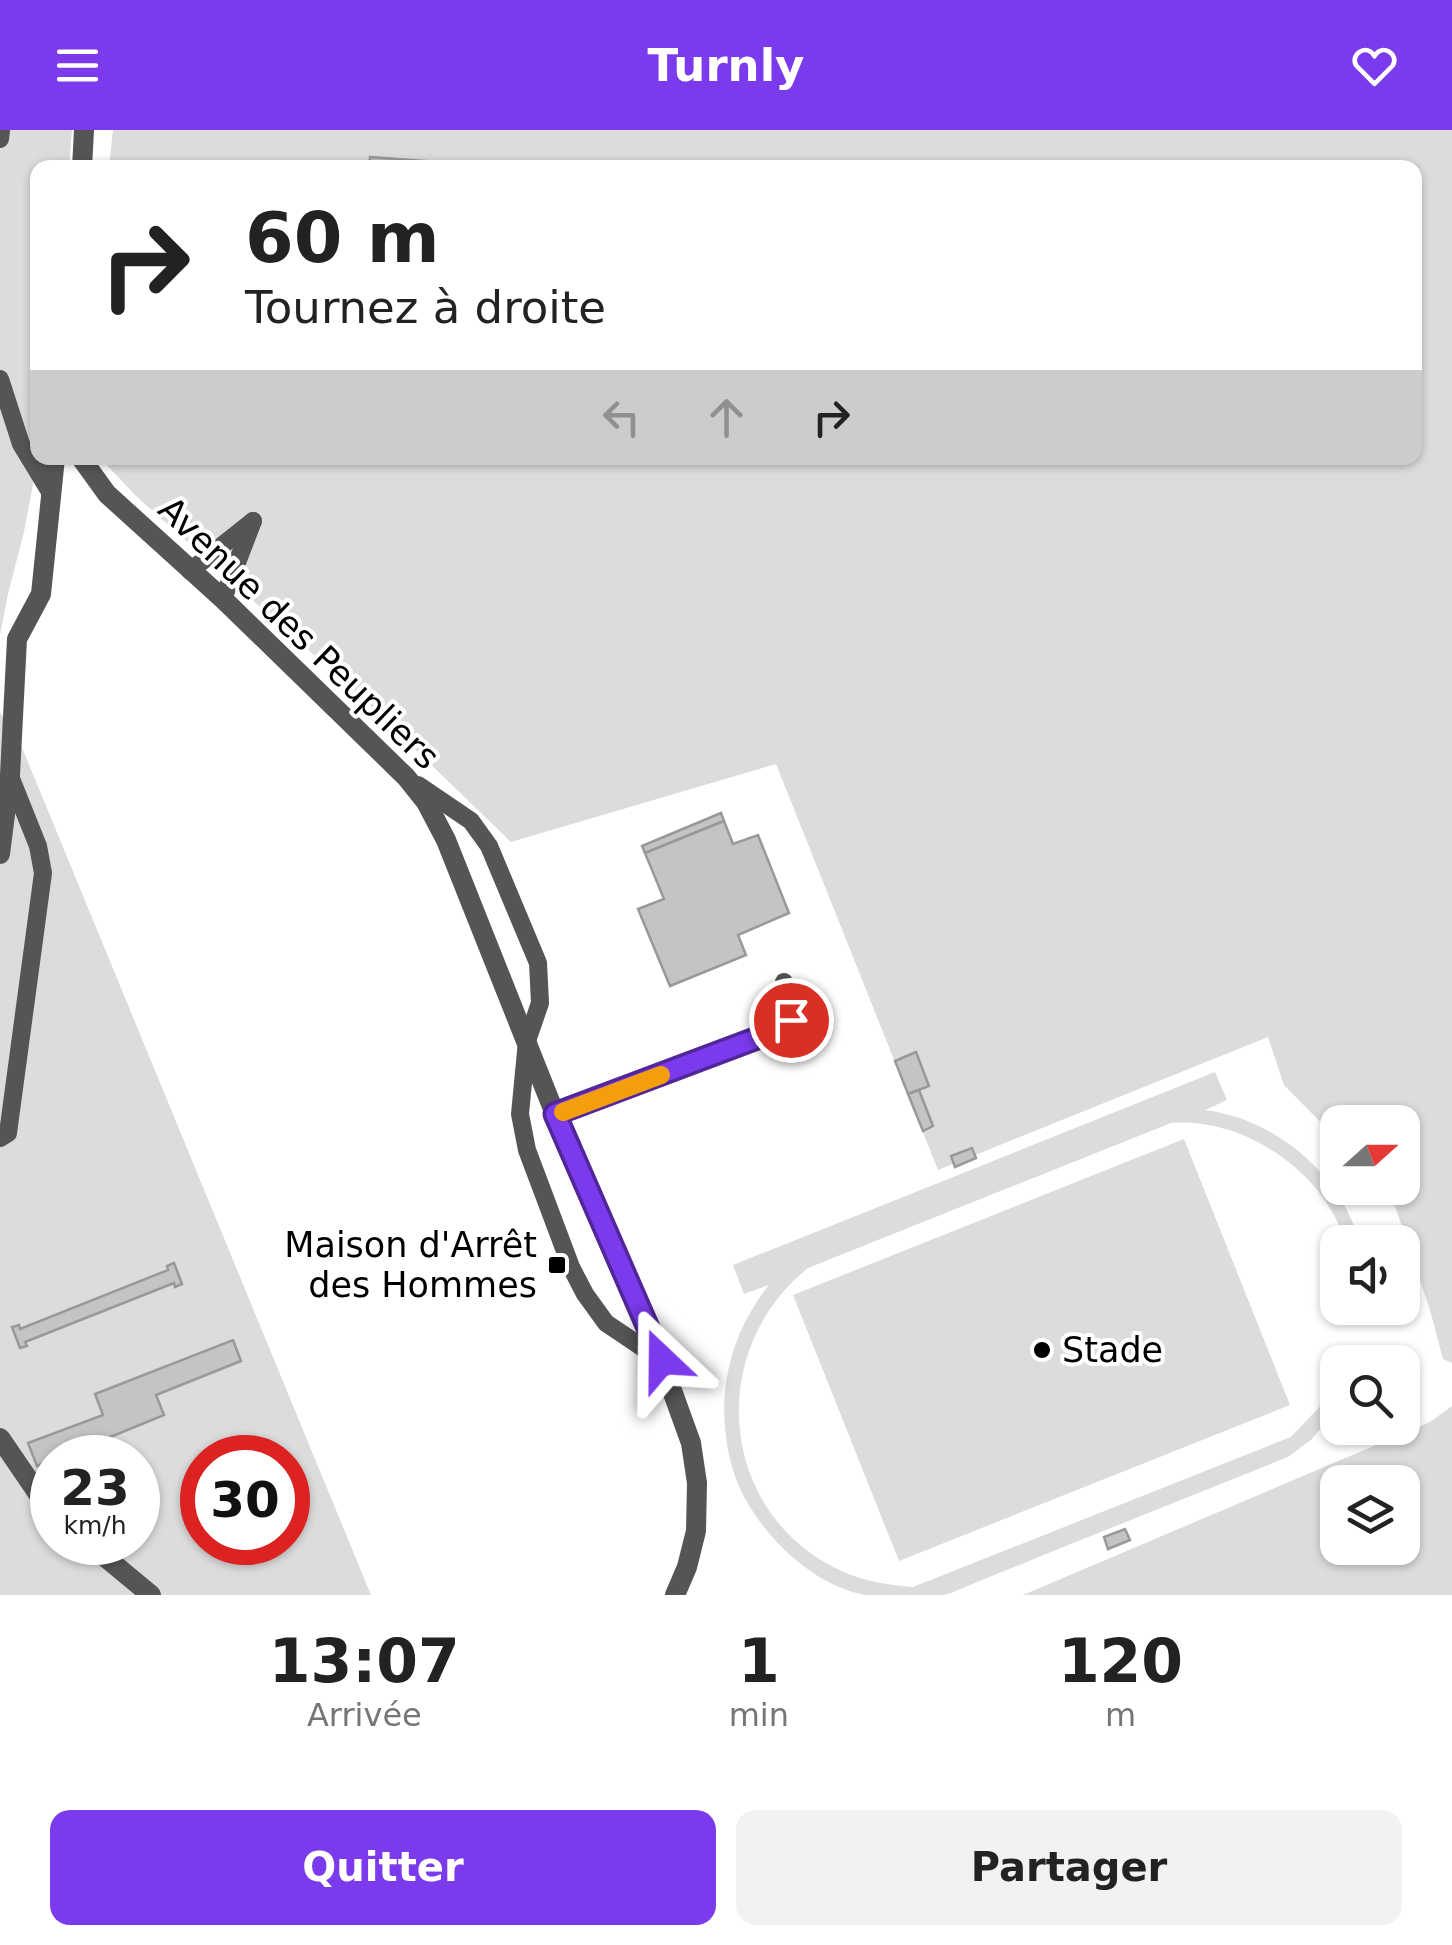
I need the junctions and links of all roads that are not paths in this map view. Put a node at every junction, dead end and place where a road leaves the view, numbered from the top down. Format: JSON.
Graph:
{"nodes":[{"id":1,"x":1,"y":130,"type":"edge"},
{"id":2,"x":84,"y":130,"type":"edge"},
{"id":3,"x":0,"y":139,"type":"edge"},
{"id":4,"x":82,"y":160,"type":"edge"},
{"id":5,"x":0,"y":379,"type":"edge"},
{"id":6,"x":30,"y":459,"type":"edge"},
{"id":7,"x":34,"y":465,"type":"edge"},
{"id":8,"x":54,"y":465,"type":"edge"},
{"id":9,"x":86,"y":465,"type":"edge"},
{"id":10,"x":52,"y":496,"type":"junction"},
{"id":11,"x":190,"y":571,"type":"junction"},
{"id":12,"x":223,"y":599,"type":"junction"},
{"id":13,"x":10,"y":775,"type":"junction"},
{"id":14,"x":406,"y":778,"type":"junction"},
{"id":15,"x":0,"y":854,"type":"edge"},
{"id":16,"x":784,"y":982,"type":"dead end"},
{"id":17,"x":527,"y":1042,"type":"junction"},
{"id":18,"x":555,"y":1114,"type":"junction"},
{"id":19,"x":0,"y":1138,"type":"edge"},
{"id":20,"x":662,"y":1360,"type":"junction"},
{"id":21,"x":0,"y":1438,"type":"edge"},
{"id":22,"x":30,"y":1482,"type":"edge"},
{"id":23,"x":115,"y":1565,"type":"edge"},
{"id":24,"x":151,"y":1595,"type":"edge"},
{"id":25,"x":675,"y":1595,"type":"edge"}],
"edges":[{"from":1,"to":3,"type":"lane"},
{"from":2,"to":4,"type":"street"},
{"from":5,"to":6,"type":"lane"},
{"from":7,"to":10,"type":"lane"},
{"from":8,"to":10,"type":"street"},
{"from":9,"to":11,"type":"street","name":"Avenue des Peupliers"},
{"from":10,"to":13,"type":"street"},
{"from":11,"to":12,"type":"street","name":"Avenue des Peupliers"},
{"from":11,"to":12,"type":"lane"},
{"from":12,"to":14,"type":"street","name":"Avenue des Peupliers"},
{"from":13,"to":15,"type":"street"},
{"from":13,"to":19,"type":"lane"},
{"from":14,"to":17,"type":"street","name":"Avenue des Peupliers"},
{"from":14,"to":17,"type":"lane"},
{"from":16,"to":18,"type":"lane"},
{"from":17,"to":18,"type":"street","name":"Avenue des Peupliers"},
{"from":17,"to":20,"type":"lane"},
{"from":18,"to":20,"type":"street","name":"Avenue des Peupliers"},
{"from":20,"to":25,"type":"street","name":"Avenue des Peupliers"},
{"from":21,"to":22,"type":"street"},
{"from":23,"to":24,"type":"street"}]}
